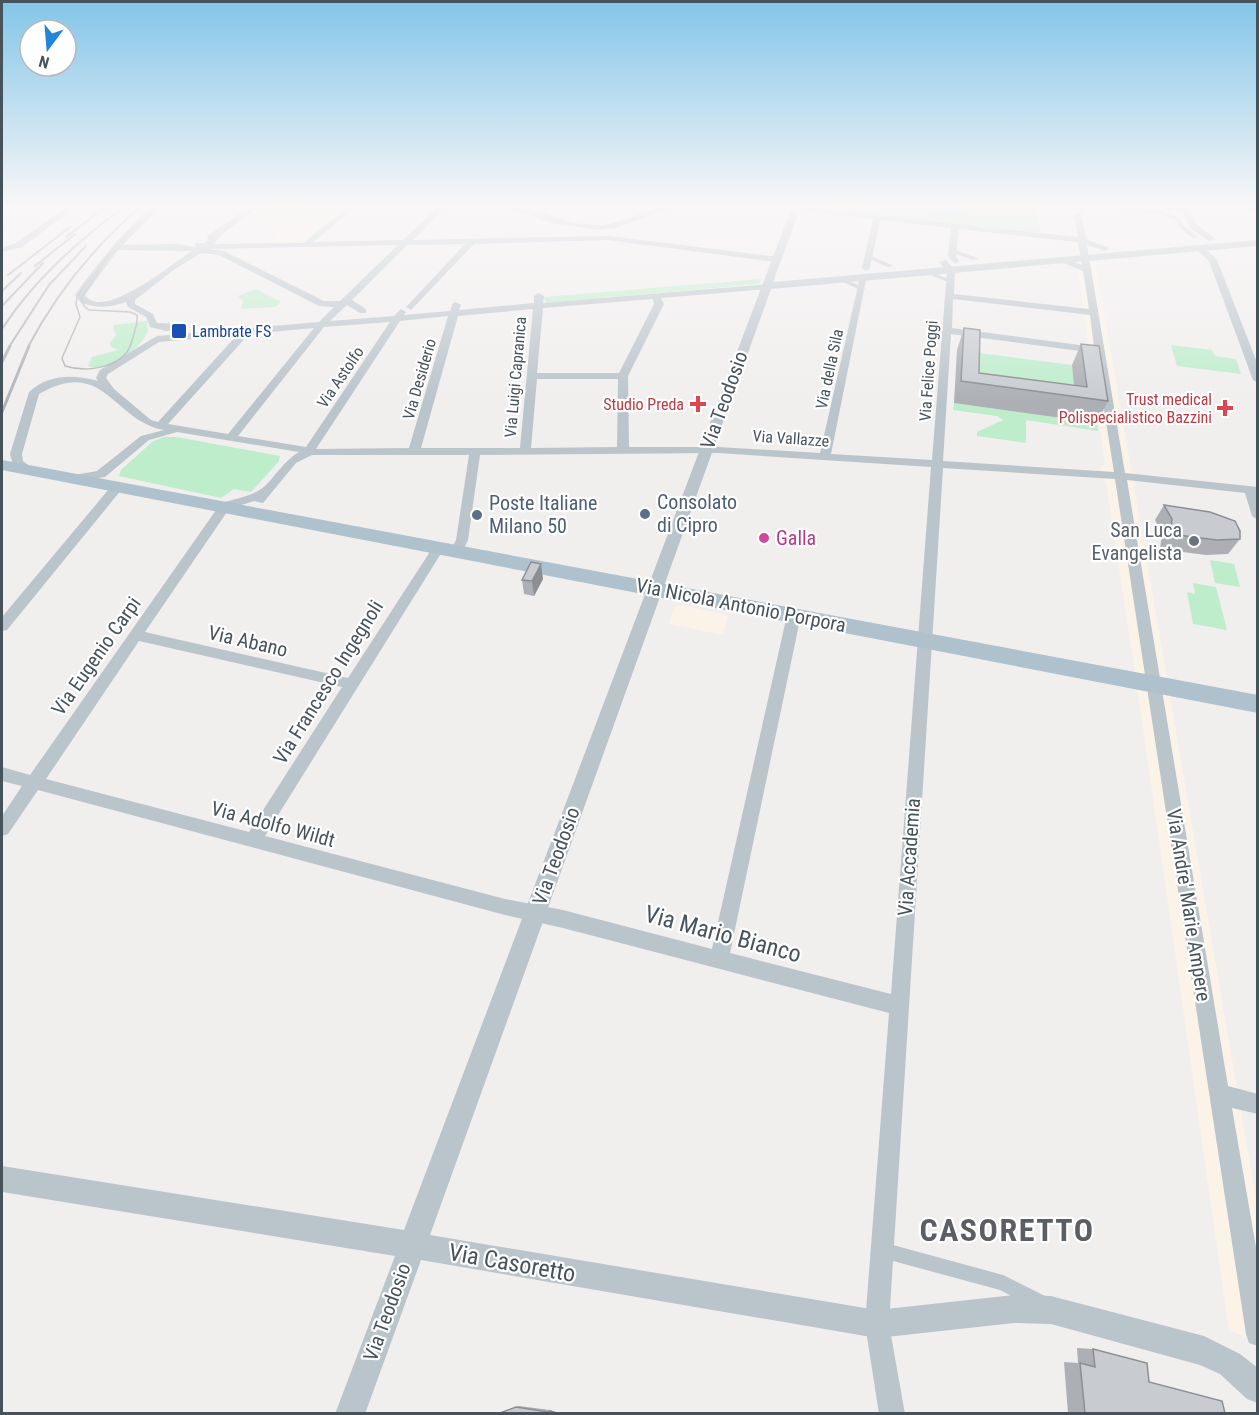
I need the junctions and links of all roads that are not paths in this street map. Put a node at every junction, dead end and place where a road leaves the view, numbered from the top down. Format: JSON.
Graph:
{"nodes":[{"id":1,"x":99,"y":270,"type":"edge"},
{"id":2,"x":167,"y":270,"type":"edge"},
{"id":3,"x":255,"y":270,"type":"edge"},
{"id":4,"x":377,"y":270,"type":"edge"},
{"id":5,"x":444,"y":270,"type":"edge"},
{"id":6,"x":781,"y":270,"type":"edge"},
{"id":7,"x":781,"y":270,"type":"edge"},
{"id":8,"x":860,"y":270,"type":"edge"},
{"id":9,"x":866,"y":270,"type":"edge"},
{"id":10,"x":903,"y":270,"type":"edge"},
{"id":11,"x":933,"y":270,"type":"edge"},
{"id":12,"x":950,"y":270,"type":"edge"},
{"id":13,"x":1088,"y":270,"type":"edge"},
{"id":14,"x":1217,"y":270,"type":"edge"},
{"id":15,"x":841,"y":279,"type":"junction"},
{"id":16,"x":766,"y":287,"type":"junction"},
{"id":17,"x":862,"y":289,"type":"junction"},
{"id":18,"x":134,"y":294,"type":"junction"},
{"id":19,"x":656,"y":295,"type":"junction"},
{"id":20,"x":949,"y":296,"type":"junction"},
{"id":21,"x":539,"y":301,"type":"junction"},
{"id":22,"x":344,"y":302,"type":"junction"},
{"id":23,"x":322,"y":304,"type":"junction"},
{"id":24,"x":408,"y":308,"type":"junction"},
{"id":25,"x":455,"y":308,"type":"junction"},
{"id":26,"x":363,"y":311,"type":"junction"},
{"id":27,"x":314,"y":313,"type":"dead end"},
{"id":28,"x":1095,"y":313,"type":"junction"},
{"id":29,"x":332,"y":314,"type":"junction"},
{"id":30,"x":398,"y":318,"type":"junction"},
{"id":31,"x":281,"y":323,"type":"junction"},
{"id":32,"x":322,"y":324,"type":"junction"},
{"id":33,"x":292,"y":327,"type":"junction"},
{"id":34,"x":946,"y":330,"type":"junction"},
{"id":35,"x":246,"y":331,"type":"junction"},
{"id":36,"x":179,"y":332,"type":"junction"},
{"id":37,"x":310,"y":338,"type":"junction"},
{"id":38,"x":1100,"y":350,"type":"junction"},
{"id":39,"x":532,"y":376,"type":"junction"},
{"id":40,"x":623,"y":376,"type":"junction"},
{"id":41,"x":1257,"y":380,"type":"edge"},
{"id":42,"x":113,"y":393,"type":"junction"},
{"id":43,"x":147,"y":422,"type":"junction"},
{"id":44,"x":162,"y":424,"type":"junction"},
{"id":45,"x":181,"y":430,"type":"junction"},
{"id":46,"x":230,"y":439,"type":"junction"},
{"id":47,"x":141,"y":440,"type":"junction"},
{"id":48,"x":286,"y":448,"type":"junction"},
{"id":49,"x":623,"y":450,"type":"junction"},
{"id":50,"x":705,"y":450,"type":"junction"},
{"id":51,"x":525,"y":451,"type":"junction"},
{"id":52,"x":308,"y":452,"type":"junction"},
{"id":53,"x":414,"y":452,"type":"junction"},
{"id":54,"x":475,"y":452,"type":"junction"},
{"id":55,"x":825,"y":456,"type":"junction"},
{"id":56,"x":292,"y":461,"type":"junction"},
{"id":57,"x":936,"y":464,"type":"junction"},
{"id":58,"x":2,"y":465,"type":"edge"},
{"id":59,"x":27,"y":469,"type":"junction"},
{"id":60,"x":1120,"y":476,"type":"junction"},
{"id":61,"x":113,"y":480,"type":"junction"},
{"id":62,"x":265,"y":491,"type":"junction"},
{"id":63,"x":1253,"y":491,"type":"edge"},
{"id":64,"x":225,"y":506,"type":"junction"},
{"id":65,"x":267,"y":514,"type":"junction"},
{"id":66,"x":1257,"y":516,"type":"edge"},
{"id":67,"x":448,"y":549,"type":"junction"},
{"id":68,"x":654,"y":588,"type":"junction"},
{"id":69,"x":794,"y":615,"type":"junction"},
{"id":70,"x":2,"y":626,"type":"edge"},
{"id":71,"x":135,"y":635,"type":"junction"},
{"id":72,"x":924,"y":640,"type":"junction"},
{"id":73,"x":352,"y":684,"type":"junction"},
{"id":74,"x":1153,"y":684,"type":"junction"},
{"id":75,"x":1257,"y":704,"type":"edge"},
{"id":76,"x":2,"y":774,"type":"edge"},
{"id":77,"x":34,"y":782,"type":"junction"},
{"id":78,"x":2,"y":829,"type":"edge"},
{"id":79,"x":253,"y":840,"type":"junction"},
{"id":80,"x":535,"y":913,"type":"junction"},
{"id":81,"x":719,"y":959,"type":"junction"},
{"id":82,"x":899,"y":1006,"type":"junction"},
{"id":83,"x":1219,"y":1094,"type":"junction"},
{"id":84,"x":1257,"y":1104,"type":"edge"},
{"id":85,"x":2,"y":1179,"type":"edge"},
{"id":86,"x":411,"y":1245,"type":"junction"},
{"id":87,"x":882,"y":1250,"type":"junction"},
{"id":88,"x":1051,"y":1310,"type":"junction"},
{"id":89,"x":877,"y":1324,"type":"junction"},
{"id":90,"x":1257,"y":1334,"type":"edge"},
{"id":91,"x":1257,"y":1388,"type":"edge"},
{"id":92,"x":350,"y":1413,"type":"edge"},
{"id":93,"x":892,"y":1413,"type":"edge"}],
"edges":[{"from":1,"to":18,"type":"street"},
{"from":2,"to":18,"type":"street"},
{"from":3,"to":23,"type":"street"},
{"from":4,"to":22,"type":"street"},
{"from":5,"to":24,"type":"street","name":"Via Astolfo"},
{"from":6,"to":16,"type":"street"},
{"from":7,"to":16,"type":"street","name":"Via Teodosio"},
{"from":8,"to":15,"type":"street"},
{"from":9,"to":17,"type":"street","name":"Via della Sila"},
{"from":10,"to":11,"type":"street"},
{"from":12,"to":20,"type":"street","name":"Via Felice Poggi"},
{"from":13,"to":28,"type":"street"},
{"from":14,"to":41,"type":"street"},
{"from":15,"to":16,"type":"street"},
{"from":15,"to":17,"type":"street"},
{"from":16,"to":19,"type":"street"},
{"from":16,"to":21,"type":"street"},
{"from":16,"to":50,"type":"street","name":"Via Teodosio"},
{"from":17,"to":55,"type":"street","name":"Via della Sila"},
{"from":18,"to":36,"type":"street"},
{"from":19,"to":21,"type":"street"},
{"from":19,"to":40,"type":"street"},
{"from":20,"to":28,"type":"street"},
{"from":20,"to":34,"type":"street","name":"Via Felice Poggi"},
{"from":21,"to":25,"type":"street"},
{"from":21,"to":39,"type":"street","name":"Via Luigi Capranica"},
{"from":22,"to":23,"type":"street"},
{"from":22,"to":26,"type":"street"},
{"from":22,"to":29,"type":"street"},
{"from":23,"to":27,"type":"street"},
{"from":24,"to":25,"type":"street"},
{"from":24,"to":26,"type":"street"},
{"from":24,"to":30,"type":"street","name":"Via Astolfo"},
{"from":25,"to":30,"type":"street"},
{"from":25,"to":53,"type":"street","name":"Via Desiderio"},
{"from":26,"to":29,"type":"street"},
{"from":28,"to":38,"type":"street"},
{"from":29,"to":31,"type":"street"},
{"from":29,"to":32,"type":"street"},
{"from":30,"to":32,"type":"street"},
{"from":30,"to":52,"type":"street","name":"Via Astolfo"},
{"from":31,"to":33,"type":"street"},
{"from":31,"to":35,"type":"street"},
{"from":31,"to":36,"type":"street"},
{"from":32,"to":33,"type":"street"},
{"from":32,"to":37,"type":"street"},
{"from":33,"to":37,"type":"street"},
{"from":34,"to":38,"type":"street"},
{"from":34,"to":57,"type":"street","name":"Via Felice Poggi"},
{"from":35,"to":36,"type":"street"},
{"from":35,"to":44,"type":"street"},
{"from":36,"to":42,"type":"street"},
{"from":37,"to":46,"type":"street"},
{"from":38,"to":60,"type":"street","name":"Via Andre' Marie Ampere"},
{"from":39,"to":40,"type":"street"},
{"from":39,"to":51,"type":"street","name":"Via Luigi Capranica"},
{"from":40,"to":49,"type":"street"},
{"from":42,"to":43,"type":"street"},
{"from":42,"to":59,"type":"street"},
{"from":43,"to":44,"type":"street","name":"Via Vallazze"},
{"from":43,"to":47,"type":"street"},
{"from":44,"to":45,"type":"street","name":"Via Vallazze"},
{"from":45,"to":46,"type":"street","name":"Via Vallazze"},
{"from":45,"to":47,"type":"street"},
{"from":46,"to":48,"type":"street","name":"Via Vallazze"},
{"from":47,"to":61,"type":"street"},
{"from":48,"to":52,"type":"street","name":"Via Vallazze"},
{"from":48,"to":56,"type":"street"},
{"from":49,"to":50,"type":"street","name":"Via Vallazze"},
{"from":49,"to":51,"type":"street","name":"Via Vallazze"},
{"from":50,"to":55,"type":"street","name":"Via Vallazze"},
{"from":50,"to":68,"type":"street","name":"Via Teodosio"},
{"from":51,"to":54,"type":"street","name":"Via Vallazze"},
{"from":52,"to":53,"type":"street","name":"Via Vallazze"},
{"from":52,"to":56,"type":"street"},
{"from":53,"to":54,"type":"street","name":"Via Vallazze"},
{"from":54,"to":67,"type":"street","name":"Via Francesco Ingegnoli"},
{"from":55,"to":57,"type":"street","name":"Via Vallazze"},
{"from":56,"to":62,"type":"street"},
{"from":57,"to":60,"type":"street","name":"Via Vallazze"},
{"from":57,"to":72,"type":"street","name":"Via Accademia"},
{"from":58,"to":59,"type":"main road"},
{"from":59,"to":61,"type":"main road"},
{"from":60,"to":63,"type":"street","name":"Via Vallazze"},
{"from":60,"to":74,"type":"street","name":"Via Andre' Marie Ampere"},
{"from":61,"to":64,"type":"main road","name":"Via Nicola Antonio Porpora"},
{"from":61,"to":70,"type":"street"},
{"from":62,"to":64,"type":"street"},
{"from":62,"to":65,"type":"street"},
{"from":63,"to":66,"type":"street"},
{"from":64,"to":65,"type":"main road","name":"Via Nicola Antonio Porpora"},
{"from":64,"to":71,"type":"street","name":"Via Eugenio Carpi"},
{"from":65,"to":67,"type":"main road","name":"Via Nicola Antonio Porpora"},
{"from":67,"to":68,"type":"main road","name":"Via Nicola Antonio Porpora"},
{"from":67,"to":73,"type":"street","name":"Via Francesco Ingegnoli"},
{"from":68,"to":69,"type":"main road","name":"Via Nicola Antonio Porpora"},
{"from":68,"to":80,"type":"street","name":"Via Teodosio"},
{"from":69,"to":72,"type":"main road","name":"Via Nicola Antonio Porpora"},
{"from":69,"to":81,"type":"street"},
{"from":71,"to":73,"type":"street","name":"Via Abano"},
{"from":71,"to":77,"type":"street","name":"Via Eugenio Carpi"},
{"from":72,"to":74,"type":"main road","name":"Via Nicola Antonio Porpora"},
{"from":72,"to":82,"type":"street","name":"Via Accademia"},
{"from":73,"to":79,"type":"street","name":"Via Francesco Ingegnoli"},
{"from":74,"to":75,"type":"main road","name":"Via Nicola Antonio Porpora"},
{"from":74,"to":83,"type":"street","name":"Via Andre' Marie Ampere"},
{"from":76,"to":77,"type":"street","name":"Via Adolfo Wildt"},
{"from":77,"to":78,"type":"street","name":"Via Eugenio Carpi"},
{"from":77,"to":79,"type":"street","name":"Via Adolfo Wildt"},
{"from":79,"to":80,"type":"street","name":"Via Adolfo Wildt"},
{"from":80,"to":81,"type":"street","name":"Via Mario Bianco"},
{"from":80,"to":86,"type":"street","name":"Via Teodosio"},
{"from":81,"to":82,"type":"street","name":"Via Mario Bianco"},
{"from":82,"to":87,"type":"street","name":"Via Accademia"},
{"from":83,"to":84,"type":"street"},
{"from":83,"to":90,"type":"street","name":"Via Andre' Marie Ampere"},
{"from":85,"to":86,"type":"street","name":"Via Casoretto"},
{"from":86,"to":89,"type":"street","name":"Via Casoretto"},
{"from":86,"to":92,"type":"street","name":"Via Teodosio"},
{"from":87,"to":88,"type":"street"},
{"from":87,"to":89,"type":"street"},
{"from":88,"to":89,"type":"street","name":"Via Casoretto"},
{"from":88,"to":91,"type":"street","name":"Via Casoretto"},
{"from":89,"to":93,"type":"street"}]}
